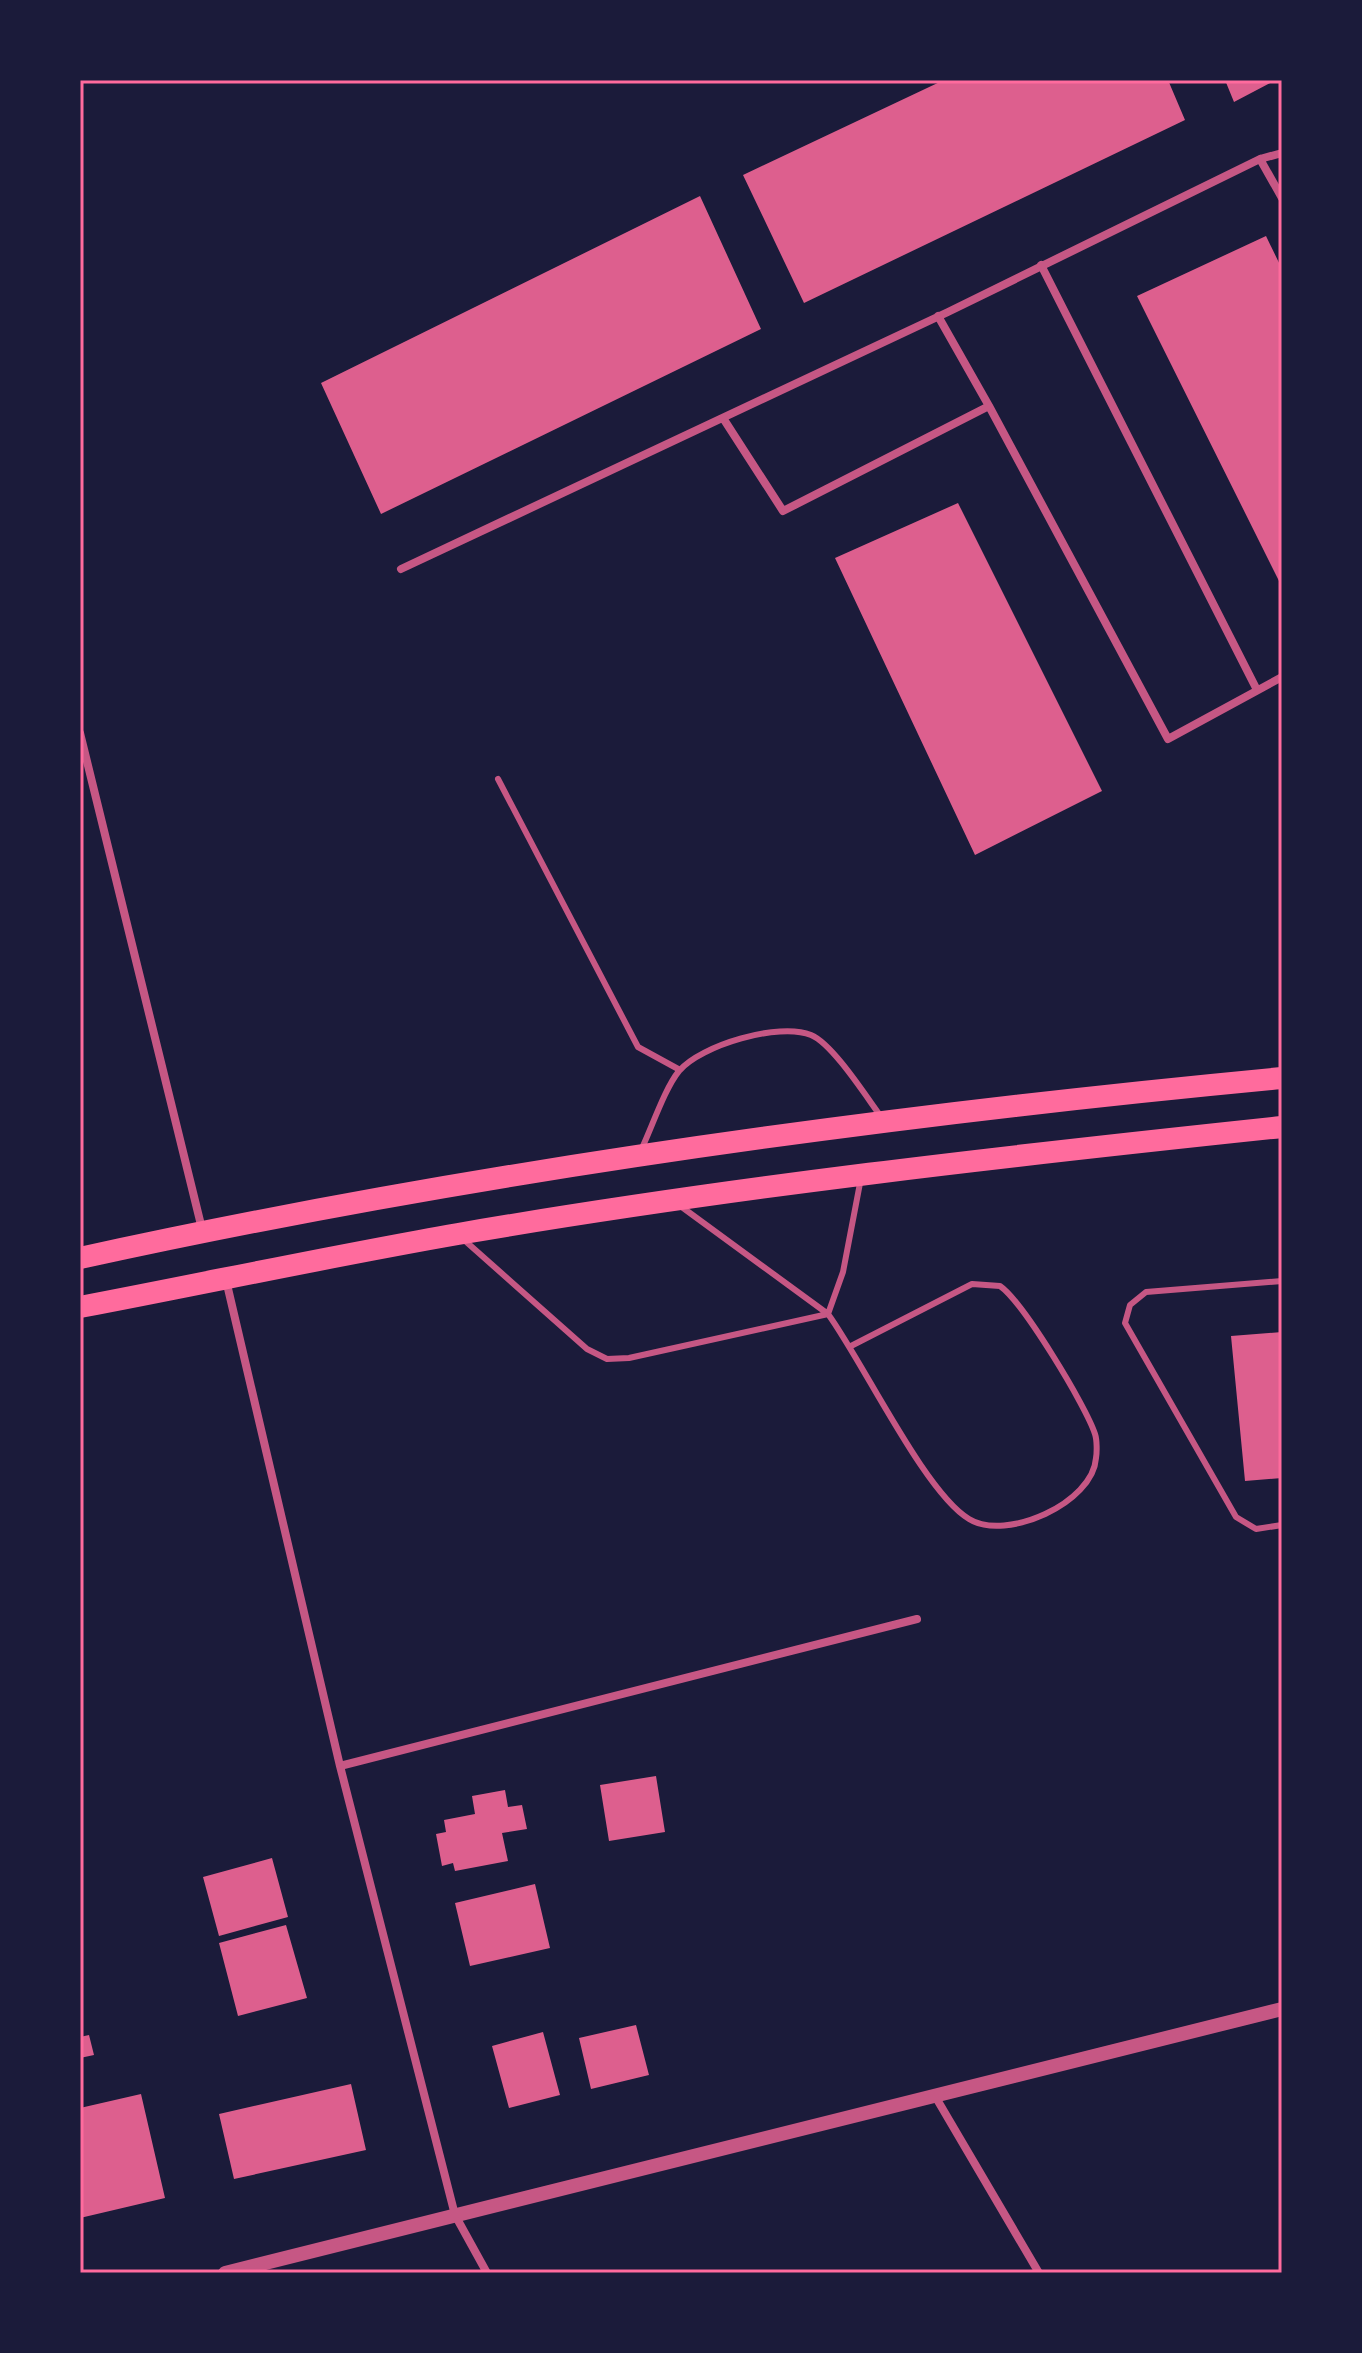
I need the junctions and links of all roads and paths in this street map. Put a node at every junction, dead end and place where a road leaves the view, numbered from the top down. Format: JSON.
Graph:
{"nodes":[{"id":1,"x":1282,"y":153,"type":"edge"},
{"id":2,"x":1260,"y":159,"type":"junction"},
{"id":3,"x":1282,"y":198,"type":"edge"},
{"id":4,"x":1041,"y":265,"type":"junction"},
{"id":5,"x":938,"y":316,"type":"junction"},
{"id":6,"x":989,"y":406,"type":"junction"},
{"id":7,"x":723,"y":418,"type":"junction"},
{"id":8,"x":401,"y":569,"type":"dead end"},
{"id":9,"x":1282,"y":677,"type":"edge"},
{"id":10,"x":1257,"y":690,"type":"junction"},
{"id":11,"x":80,"y":733,"type":"edge"},
{"id":12,"x":498,"y":779,"type":"dead end"},
{"id":13,"x":680,"y":1070,"type":"junction"},
{"id":14,"x":1282,"y":1078,"type":"edge"},
{"id":15,"x":885,"y":1121,"type":"junction"},
{"id":16,"x":1281,"y":1128,"type":"edge"},
{"id":17,"x":639,"y":1155,"type":"junction"},
{"id":18,"x":862,"y":1174,"type":"junction"},
{"id":19,"x":673,"y":1200,"type":"junction"},
{"id":20,"x":203,"y":1231,"type":"junction"},
{"id":21,"x":458,"y":1234,"type":"junction"},
{"id":22,"x":80,"y":1258,"type":"edge"},
{"id":23,"x":226,"y":1279,"type":"junction"},
{"id":24,"x":1282,"y":1281,"type":"edge"},
{"id":25,"x":80,"y":1307,"type":"edge"},
{"id":26,"x":828,"y":1314,"type":"junction"},
{"id":27,"x":851,"y":1346,"type":"junction"},
{"id":28,"x":1282,"y":1525,"type":"edge"},
{"id":29,"x":917,"y":1619,"type":"dead end"},
{"id":30,"x":340,"y":1766,"type":"junction"},
{"id":31,"x":1282,"y":2009,"type":"edge"},
{"id":32,"x":935,"y":2096,"type":"junction"},
{"id":33,"x":455,"y":2215,"type":"junction"},
{"id":34,"x":225,"y":2273,"type":"edge"},
{"id":35,"x":487,"y":2273,"type":"edge"},
{"id":36,"x":1039,"y":2273,"type":"edge"}],
"edges":[{"from":1,"to":2,"type":"street"},
{"from":2,"to":3,"type":"street"},
{"from":2,"to":4,"type":"street"},
{"from":4,"to":5,"type":"street"},
{"from":4,"to":10,"type":"street"},
{"from":5,"to":6,"type":"street"},
{"from":5,"to":7,"type":"street"},
{"from":6,"to":7,"type":"street"},
{"from":6,"to":10,"type":"street"},
{"from":7,"to":8,"type":"street"},
{"from":9,"to":10,"type":"street"},
{"from":11,"to":20,"type":"street"},
{"from":12,"to":13,"type":"lane"},
{"from":13,"to":15,"type":"lane"},
{"from":13,"to":17,"type":"lane"},
{"from":14,"to":15,"type":"highway"},
{"from":15,"to":17,"type":"highway"},
{"from":16,"to":18,"type":"highway"},
{"from":17,"to":20,"type":"highway"},
{"from":18,"to":19,"type":"highway"},
{"from":18,"to":26,"type":"lane"},
{"from":19,"to":21,"type":"highway"},
{"from":19,"to":26,"type":"lane"},
{"from":20,"to":22,"type":"highway"},
{"from":21,"to":23,"type":"highway"},
{"from":21,"to":26,"type":"lane"},
{"from":23,"to":25,"type":"highway"},
{"from":23,"to":30,"type":"street"},
{"from":24,"to":28,"type":"lane"},
{"from":26,"to":27,"type":"lane"},
{"from":27,"to":27,"type":"lane"},
{"from":29,"to":30,"type":"street"},
{"from":30,"to":33,"type":"street"},
{"from":31,"to":32,"type":"street"},
{"from":32,"to":33,"type":"street"},
{"from":32,"to":36,"type":"street"},
{"from":33,"to":34,"type":"street"},
{"from":33,"to":35,"type":"street"}]}
